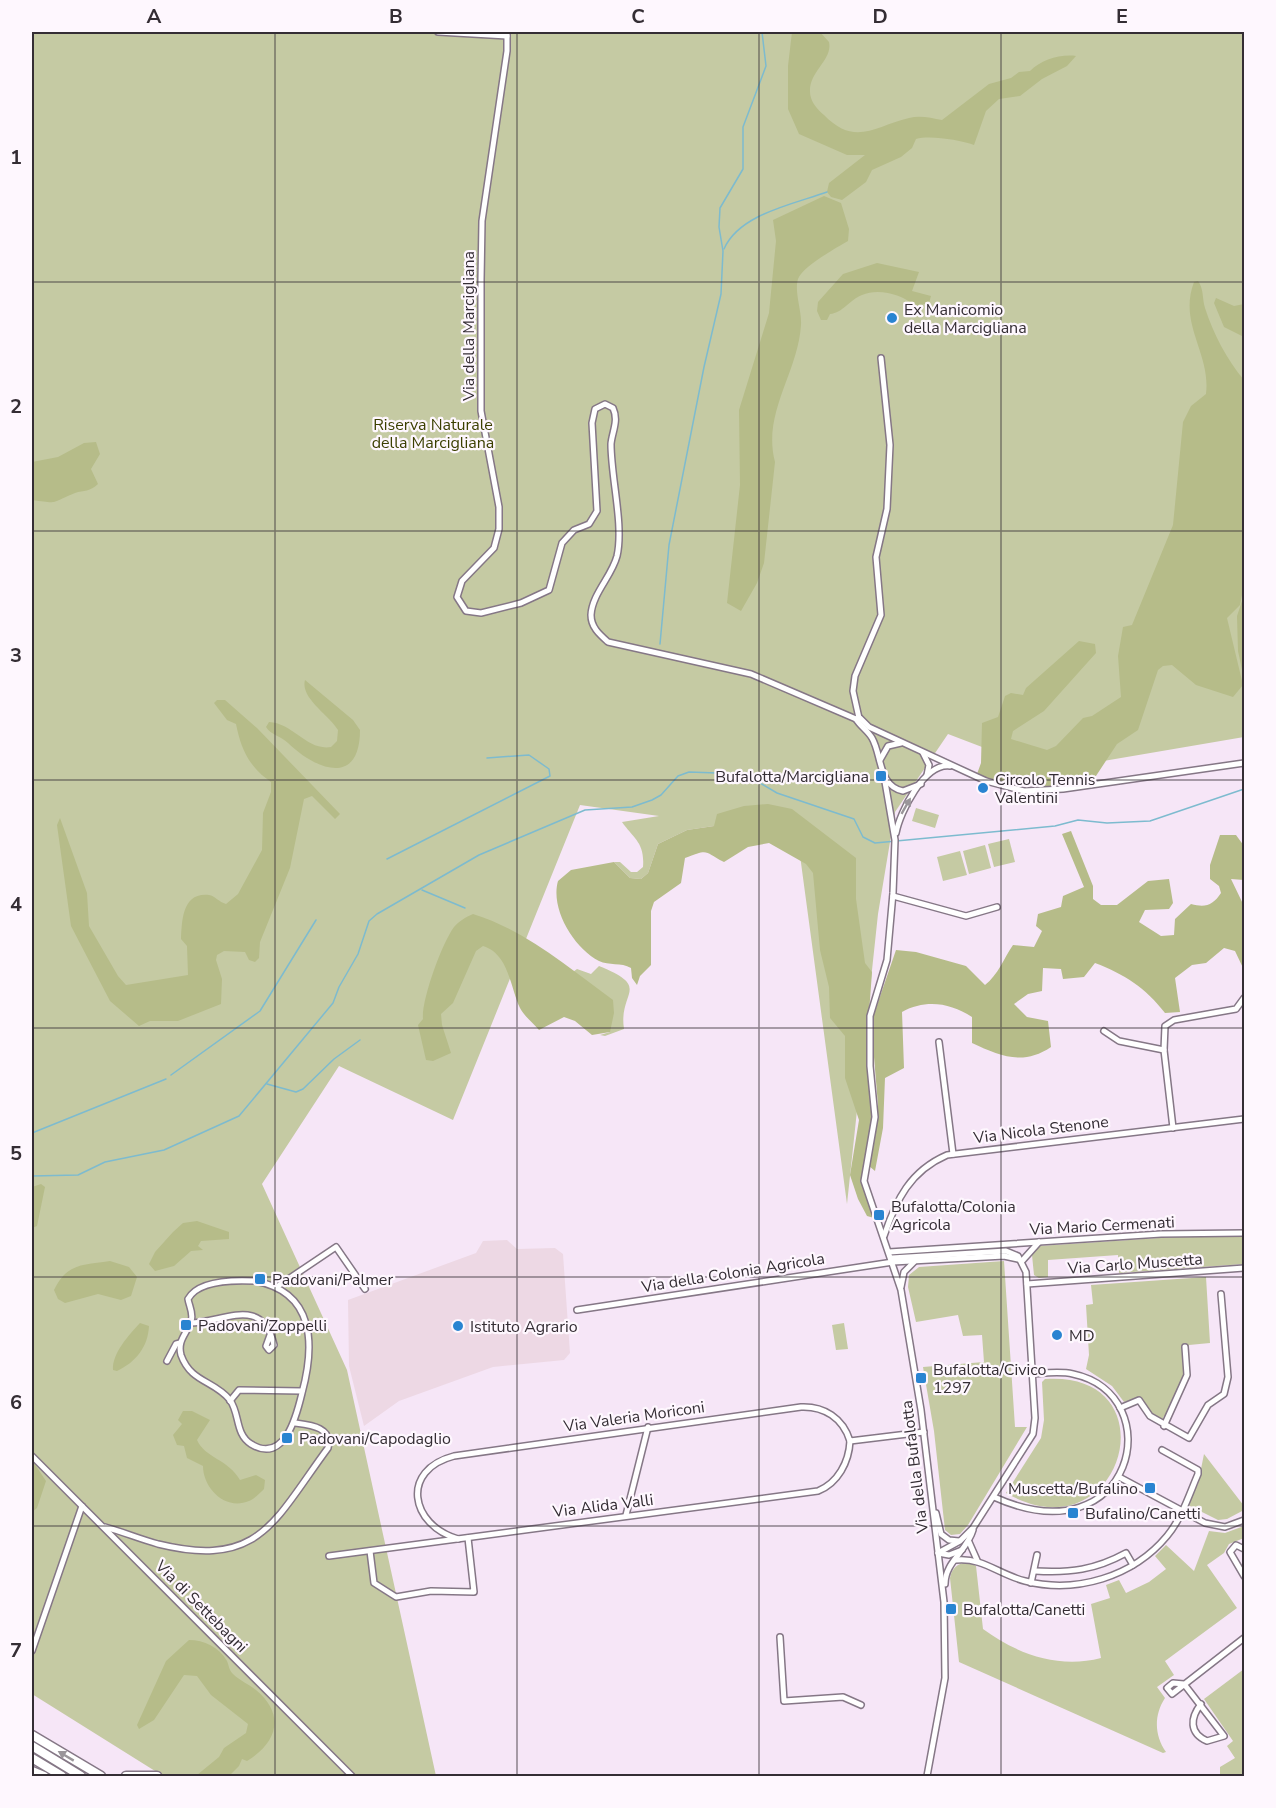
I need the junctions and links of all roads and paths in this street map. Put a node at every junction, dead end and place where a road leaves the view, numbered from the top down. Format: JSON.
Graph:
{"nodes":[{"id":1,"x":438,"y":32,"type":"edge"},
{"id":2,"x":507,"y":34,"type":"edge"},
{"id":3,"x":881,"y":358,"type":"dead end"},
{"id":4,"x":858,"y":718,"type":"junction"},
{"id":5,"x":905,"y":743,"type":"junction"},
{"id":6,"x":919,"y":750,"type":"junction"},
{"id":7,"x":880,"y":761,"type":"junction"},
{"id":8,"x":1245,"y":763,"type":"edge"},
{"id":9,"x":954,"y":767,"type":"junction"},
{"id":10,"x":884,"y":776,"type":"junction"},
{"id":11,"x":926,"y":777,"type":"junction"},
{"id":12,"x":921,"y":784,"type":"junction"},
{"id":13,"x":894,"y":840,"type":"junction"},
{"id":14,"x":893,"y":896,"type":"junction"},
{"id":15,"x":997,"y":907,"type":"dead end"},
{"id":16,"x":1245,"y":998,"type":"edge"},
{"id":17,"x":1242,"y":1006,"type":"edge"},
{"id":18,"x":1104,"y":1032,"type":"dead end"},
{"id":19,"x":939,"y":1042,"type":"dead end"},
{"id":20,"x":1164,"y":1050,"type":"junction"},
{"id":21,"x":1245,"y":1119,"type":"edge"},
{"id":22,"x":1173,"y":1128,"type":"junction"},
{"id":23,"x":953,"y":1154,"type":"junction"},
{"id":24,"x":1245,"y":1233,"type":"edge"},
{"id":25,"x":884,"y":1236,"type":"junction"},
{"id":26,"x":1023,"y":1242,"type":"junction"},
{"id":27,"x":1040,"y":1242,"type":"junction"},
{"id":28,"x":1015,"y":1243,"type":"junction"},
{"id":29,"x":1006,"y":1251,"type":"junction"},
{"id":30,"x":1027,"y":1253,"type":"junction"},
{"id":31,"x":969,"y":1256,"type":"junction"},
{"id":32,"x":891,"y":1258,"type":"junction"},
{"id":33,"x":915,"y":1261,"type":"junction"},
{"id":34,"x":1022,"y":1261,"type":"junction"},
{"id":35,"x":1245,"y":1268,"type":"edge"},
{"id":36,"x":1027,"y":1284,"type":"junction"},
{"id":37,"x":278,"y":1286,"type":"junction"},
{"id":38,"x":365,"y":1289,"type":"dead end"},
{"id":39,"x":901,"y":1290,"type":"junction"},
{"id":40,"x":1221,"y":1294,"type":"dead end"},
{"id":41,"x":577,"y":1310,"type":"dead end"},
{"id":42,"x":190,"y":1323,"type":"junction"},
{"id":43,"x":270,"y":1335,"type":"dead end"},
{"id":44,"x":180,"y":1343,"type":"junction"},
{"id":45,"x":1185,"y":1347,"type":"dead end"},
{"id":46,"x":167,"y":1361,"type":"dead end"},
{"id":47,"x":1032,"y":1374,"type":"junction"},
{"id":48,"x":302,"y":1391,"type":"junction"},
{"id":49,"x":230,"y":1401,"type":"junction"},
{"id":50,"x":1119,"y":1408,"type":"junction"},
{"id":51,"x":295,"y":1423,"type":"junction"},
{"id":52,"x":1164,"y":1426,"type":"junction"},
{"id":53,"x":648,"y":1427,"type":"junction"},
{"id":54,"x":924,"y":1432,"type":"junction"},
{"id":55,"x":850,"y":1441,"type":"junction"},
{"id":56,"x":1162,"y":1450,"type":"dead end"},
{"id":57,"x":32,"y":1456,"type":"edge"},
{"id":58,"x":1119,"y":1477,"type":"junction"},
{"id":59,"x":994,"y":1497,"type":"junction"},
{"id":60,"x":932,"y":1505,"type":"junction"},
{"id":61,"x":82,"y":1506,"type":"junction"},
{"id":62,"x":1183,"y":1511,"type":"junction"},
{"id":63,"x":626,"y":1515,"type":"junction"},
{"id":64,"x":1245,"y":1520,"type":"edge"},
{"id":65,"x":102,"y":1527,"type":"junction"},
{"id":66,"x":974,"y":1528,"type":"junction"},
{"id":67,"x":127,"y":1533,"type":"junction"},
{"id":68,"x":468,"y":1538,"type":"junction"},
{"id":69,"x":458,"y":1539,"type":"junction"},
{"id":70,"x":960,"y":1541,"type":"junction"},
{"id":71,"x":969,"y":1542,"type":"junction"},
{"id":72,"x":119,"y":1543,"type":"junction"},
{"id":73,"x":964,"y":1548,"type":"junction"},
{"id":74,"x":1245,"y":1550,"type":"edge"},
{"id":75,"x":370,"y":1551,"type":"junction"},
{"id":76,"x":938,"y":1553,"type":"junction"},
{"id":77,"x":1037,"y":1555,"type":"dead end"},
{"id":78,"x":329,"y":1556,"type":"dead end"},
{"id":79,"x":956,"y":1560,"type":"junction"},
{"id":80,"x":977,"y":1560,"type":"junction"},
{"id":81,"x":1133,"y":1565,"type":"junction"},
{"id":82,"x":1035,"y":1571,"type":"junction"},
{"id":83,"x":1245,"y":1576,"type":"edge"},
{"id":84,"x":1031,"y":1583,"type":"junction"},
{"id":85,"x":944,"y":1602,"type":"junction"},
{"id":86,"x":780,"y":1637,"type":"dead end"},
{"id":87,"x":1245,"y":1638,"type":"edge"},
{"id":88,"x":32,"y":1651,"type":"edge"},
{"id":89,"x":1201,"y":1704,"type":"junction"},
{"id":90,"x":861,"y":1705,"type":"dead end"},
{"id":91,"x":32,"y":1735,"type":"edge"},
{"id":92,"x":32,"y":1746,"type":"edge"},
{"id":93,"x":32,"y":1758,"type":"edge"},
{"id":94,"x":32,"y":1770,"type":"edge"},
{"id":95,"x":44,"y":1776,"type":"edge"},
{"id":96,"x":62,"y":1776,"type":"edge"},
{"id":97,"x":81,"y":1776,"type":"edge"},
{"id":98,"x":101,"y":1776,"type":"edge"},
{"id":99,"x":126,"y":1776,"type":"edge"},
{"id":100,"x":158,"y":1776,"type":"edge"},
{"id":101,"x":352,"y":1776,"type":"edge"},
{"id":102,"x":927,"y":1776,"type":"edge"}],
"edges":[{"from":1,"to":2,"type":"street"},
{"from":2,"to":4,"type":"street","name":"Via della Marcigliana"},
{"from":3,"to":4,"type":"street"},
{"from":4,"to":5,"type":"street","name":"Via della Marcigliana"},
{"from":4,"to":7,"type":"street","name":"Via della Marcigliana"},
{"from":5,"to":6,"type":"street","name":"Via della Marcigliana"},
{"from":5,"to":7,"type":"street"},
{"from":6,"to":9,"type":"street","name":"Via della Marcigliana"},
{"from":6,"to":11,"type":"street"},
{"from":7,"to":10,"type":"street"},
{"from":8,"to":9,"type":"street","name":"Via della Marcigliana"},
{"from":9,"to":11,"type":"street"},
{"from":10,"to":12,"type":"street"},
{"from":10,"to":13,"type":"street","name":"Via della Bufalotta"},
{"from":11,"to":12,"type":"street","name":"Via della Bufalotta"},
{"from":13,"to":12,"type":"street","name":"Via della Bufalotta","one_way":true},
{"from":13,"to":14,"type":"street","name":"Via della Bufalotta"},
{"from":14,"to":15,"type":"street"},
{"from":14,"to":25,"type":"street","name":"Via della Bufalotta"},
{"from":16,"to":17,"type":"street"},
{"from":17,"to":20,"type":"street"},
{"from":18,"to":20,"type":"street"},
{"from":19,"to":23,"type":"street"},
{"from":20,"to":22,"type":"street"},
{"from":21,"to":22,"type":"street","name":"Via Nicola Stenone"},
{"from":22,"to":23,"type":"street","name":"Via Nicola Stenone"},
{"from":23,"to":25,"type":"street","name":"Via Nicola Stenone"},
{"from":24,"to":27,"type":"street","name":"Via Mario Cermenati"},
{"from":25,"to":32,"type":"street","name":"Via della Bufalotta"},
{"from":26,"to":27,"type":"street","name":"Via Mario Cermenati"},
{"from":26,"to":28,"type":"street","name":"Via Mario Cermenati"},
{"from":26,"to":30,"type":"street"},
{"from":27,"to":30,"type":"street"},
{"from":28,"to":29,"type":"street"},
{"from":28,"to":32,"type":"street","name":"Via Mario Cermenati"},
{"from":29,"to":31,"type":"street"},
{"from":29,"to":34,"type":"street"},
{"from":30,"to":34,"type":"street"},
{"from":31,"to":32,"type":"street"},
{"from":31,"to":33,"type":"street"},
{"from":31,"to":34,"type":"street"},
{"from":32,"to":33,"type":"street"},
{"from":32,"to":39,"type":"street","name":"Via della Bufalotta"},
{"from":32,"to":41,"type":"street","name":"Via della Colonia Agricola"},
{"from":33,"to":39,"type":"street"},
{"from":34,"to":36,"type":"street"},
{"from":35,"to":36,"type":"street","name":"Via Carlo Muscetta"},
{"from":36,"to":47,"type":"street"},
{"from":37,"to":38,"type":"street"},
{"from":37,"to":42,"type":"street"},
{"from":37,"to":48,"type":"street"},
{"from":39,"to":54,"type":"street","name":"Via della Bufalotta"},
{"from":40,"to":52,"type":"street"},
{"from":42,"to":43,"type":"street"},
{"from":42,"to":44,"type":"street"},
{"from":44,"to":46,"type":"street"},
{"from":44,"to":49,"type":"street"},
{"from":45,"to":52,"type":"street"},
{"from":47,"to":50,"type":"street"},
{"from":47,"to":59,"type":"street"},
{"from":48,"to":49,"type":"street"},
{"from":48,"to":51,"type":"street"},
{"from":49,"to":51,"type":"street"},
{"from":50,"to":52,"type":"street"},
{"from":50,"to":58,"type":"street"},
{"from":51,"to":67,"type":"street"},
{"from":53,"to":55,"type":"street","name":"Via Valeria Moriconi"},
{"from":53,"to":63,"type":"street"},
{"from":53,"to":69,"type":"street","name":"Via Valeria Moriconi"},
{"from":54,"to":55,"type":"street"},
{"from":54,"to":60,"type":"street","name":"Via della Bufalotta"},
{"from":55,"to":63,"type":"street","name":"Via Alida Valli"},
{"from":56,"to":62,"type":"street"},
{"from":57,"to":61,"type":"street","name":"Via di Settebagni"},
{"from":58,"to":59,"type":"street"},
{"from":58,"to":62,"type":"street"},
{"from":59,"to":66,"type":"street"},
{"from":60,"to":70,"type":"street"},
{"from":60,"to":76,"type":"street","name":"Via della Bufalotta"},
{"from":61,"to":65,"type":"street","name":"Via di Settebagni"},
{"from":61,"to":88,"type":"street"},
{"from":62,"to":64,"type":"street"},
{"from":62,"to":81,"type":"street"},
{"from":63,"to":68,"type":"street","name":"Via Alida Valli"},
{"from":65,"to":67,"type":"street"},
{"from":65,"to":72,"type":"street","name":"Via di Settebagni"},
{"from":66,"to":70,"type":"street"},
{"from":66,"to":71,"type":"street"},
{"from":67,"to":72,"type":"street"},
{"from":68,"to":69,"type":"street","name":"Via Alida Valli"},
{"from":68,"to":75,"type":"street"},
{"from":69,"to":75,"type":"street","name":"Via Alida Valli"},
{"from":70,"to":76,"type":"street"},
{"from":71,"to":73,"type":"street"},
{"from":71,"to":80,"type":"street"},
{"from":72,"to":101,"type":"street","name":"Via di Settebagni"},
{"from":73,"to":76,"type":"street"},
{"from":73,"to":79,"type":"street"},
{"from":74,"to":83,"type":"street"},
{"from":75,"to":78,"type":"street","name":"Via Alida Valli"},
{"from":76,"to":85,"type":"street","name":"Via della Bufalotta"},
{"from":77,"to":82,"type":"street"},
{"from":79,"to":80,"type":"street"},
{"from":79,"to":85,"type":"street"},
{"from":80,"to":84,"type":"street"},
{"from":81,"to":82,"type":"street"},
{"from":81,"to":84,"type":"street"},
{"from":82,"to":84,"type":"street"},
{"from":85,"to":102,"type":"street","name":"Via della Bufalotta"},
{"from":86,"to":90,"type":"street"},
{"from":87,"to":89,"type":"street"},
{"from":89,"to":89,"type":"street"},
{"from":98,"to":91,"type":"highway","one_way":true},
{"from":92,"to":97,"type":"highway"},
{"from":93,"to":96,"type":"highway"},
{"from":94,"to":95,"type":"highway"},
{"from":99,"to":100,"type":"highway"}]}
